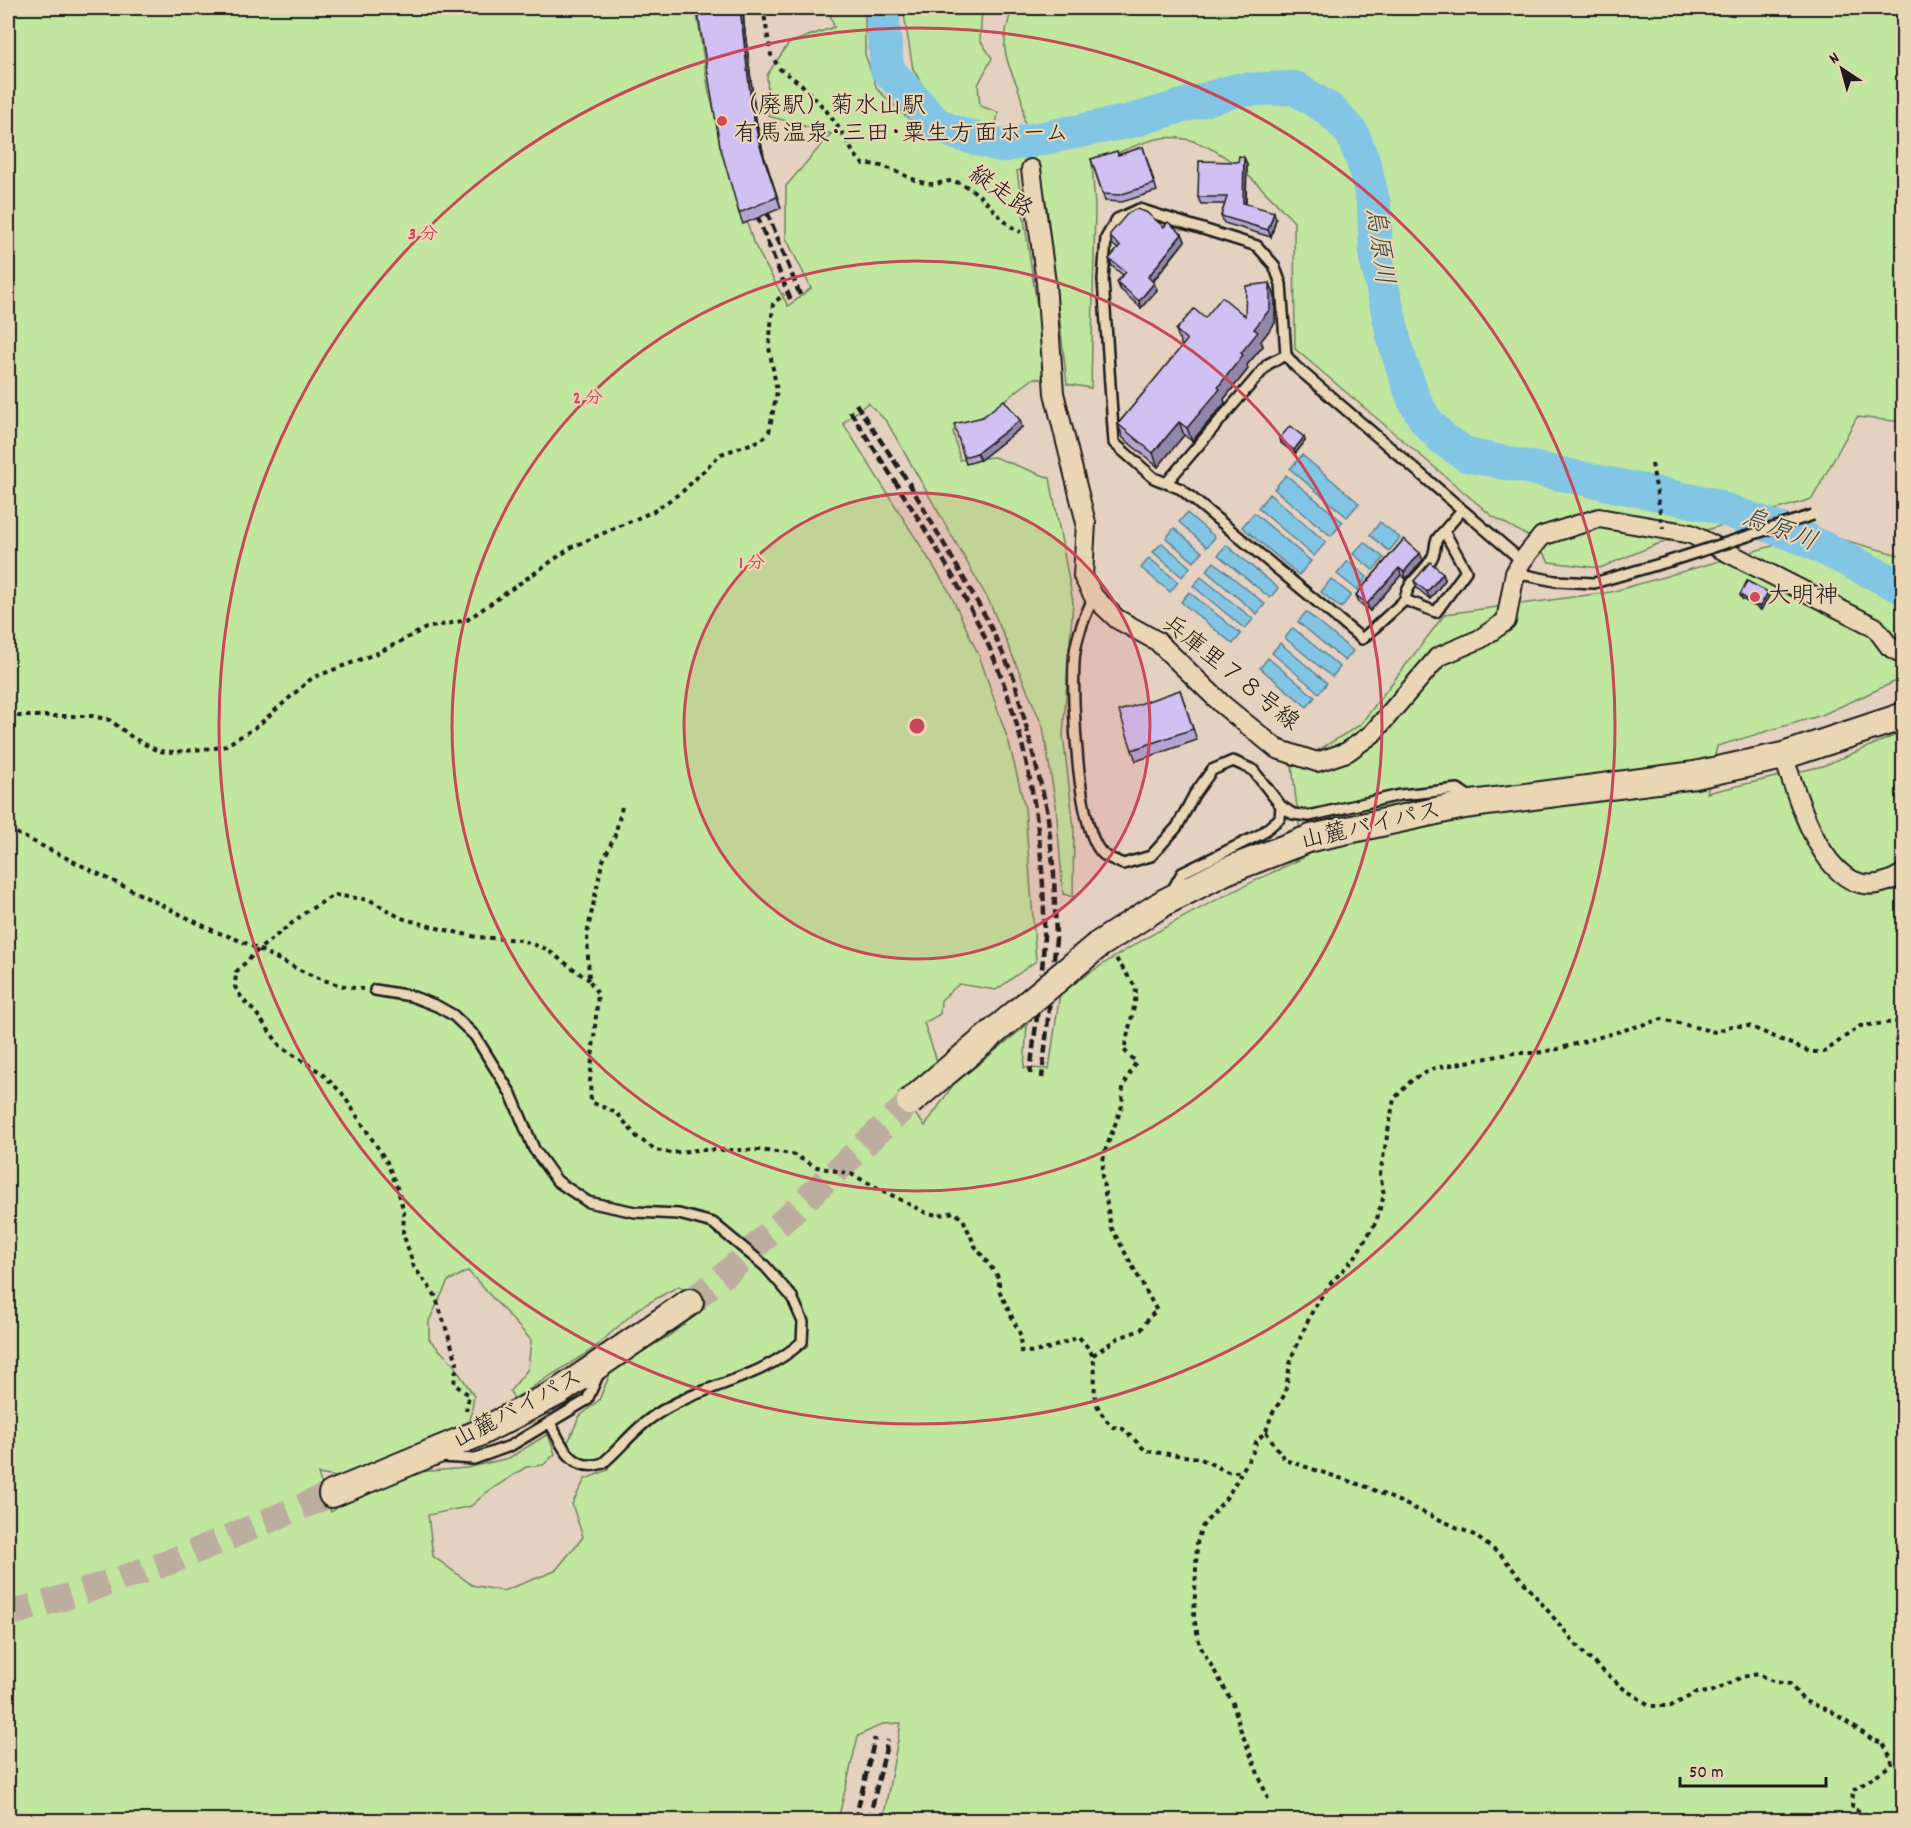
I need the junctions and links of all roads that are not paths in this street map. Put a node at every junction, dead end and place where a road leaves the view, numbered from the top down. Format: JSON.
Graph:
{"nodes":[{"id":1,"x":1031,"y":169,"type":"dead end"},
{"id":2,"x":1286,"y":355,"type":"junction"},
{"id":3,"x":1168,"y":482,"type":"junction"},
{"id":4,"x":1462,"y":510,"type":"junction"},
{"id":5,"x":1813,"y":515,"type":"dead end"},
{"id":6,"x":1444,"y":531,"type":"junction"},
{"id":7,"x":1519,"y":567,"type":"junction"},
{"id":8,"x":1094,"y":597,"type":"junction"},
{"id":9,"x":1405,"y":600,"type":"junction"},
{"id":10,"x":1904,"y":655,"type":"edge"},
{"id":11,"x":1904,"y":716,"type":"edge"},
{"id":12,"x":1783,"y":756,"type":"junction"},
{"id":13,"x":1477,"y":804,"type":"junction"},
{"id":14,"x":1281,"y":806,"type":"junction"},
{"id":15,"x":1904,"y":873,"type":"edge"},
{"id":16,"x":1165,"y":902,"type":"junction"},
{"id":17,"x":375,"y":990,"type":"road end"},
{"id":18,"x":910,"y":1102,"type":"tunnel mouth"},
{"id":19,"x":690,"y":1302,"type":"tunnel mouth"},
{"id":20,"x":603,"y":1364,"type":"junction"},
{"id":21,"x":551,"y":1424,"type":"junction"},
{"id":22,"x":427,"y":1457,"type":"junction"},
{"id":23,"x":332,"y":1494,"type":"tunnel mouth"}],
"edges":[{"from":1,"to":8,"type":"street"},
{"from":2,"to":3,"type":"lane"},
{"from":2,"to":3,"type":"lane"},
{"from":2,"to":4,"type":"lane"},
{"from":3,"to":9,"type":"lane"},
{"from":4,"to":6,"type":"lane"},
{"from":4,"to":7,"type":"lane"},
{"from":5,"to":7,"type":"lane","bridge":true},
{"from":6,"to":9,"type":"lane"},
{"from":6,"to":9,"type":"lane"},
{"from":7,"to":8,"type":"street","name":"兵庫里７８号線"},
{"from":7,"to":10,"type":"street","name":"兵庫里７８号線"},
{"from":8,"to":14,"type":"lane"},
{"from":11,"to":12,"type":"street","name":"山麓バイパス"},
{"from":12,"to":13,"type":"street","name":"山麓バイパス"},
{"from":12,"to":15,"type":"street"},
{"from":13,"to":14,"type":"lane"},
{"from":13,"to":16,"type":"street","name":"山麓バイパス"},
{"from":14,"to":16,"type":"lane"},
{"from":16,"to":18,"type":"street","name":"山麓バイパス","bridge":true},
{"from":17,"to":21,"type":"lane"},
{"from":19,"to":20,"type":"street","name":"山麓バイパス"},
{"from":20,"to":21,"type":"lane"},
{"from":20,"to":22,"type":"street","name":"山麓バイパス"},
{"from":21,"to":22,"type":"lane"},
{"from":22,"to":23,"type":"street","name":"山麓バイパス"}]}
